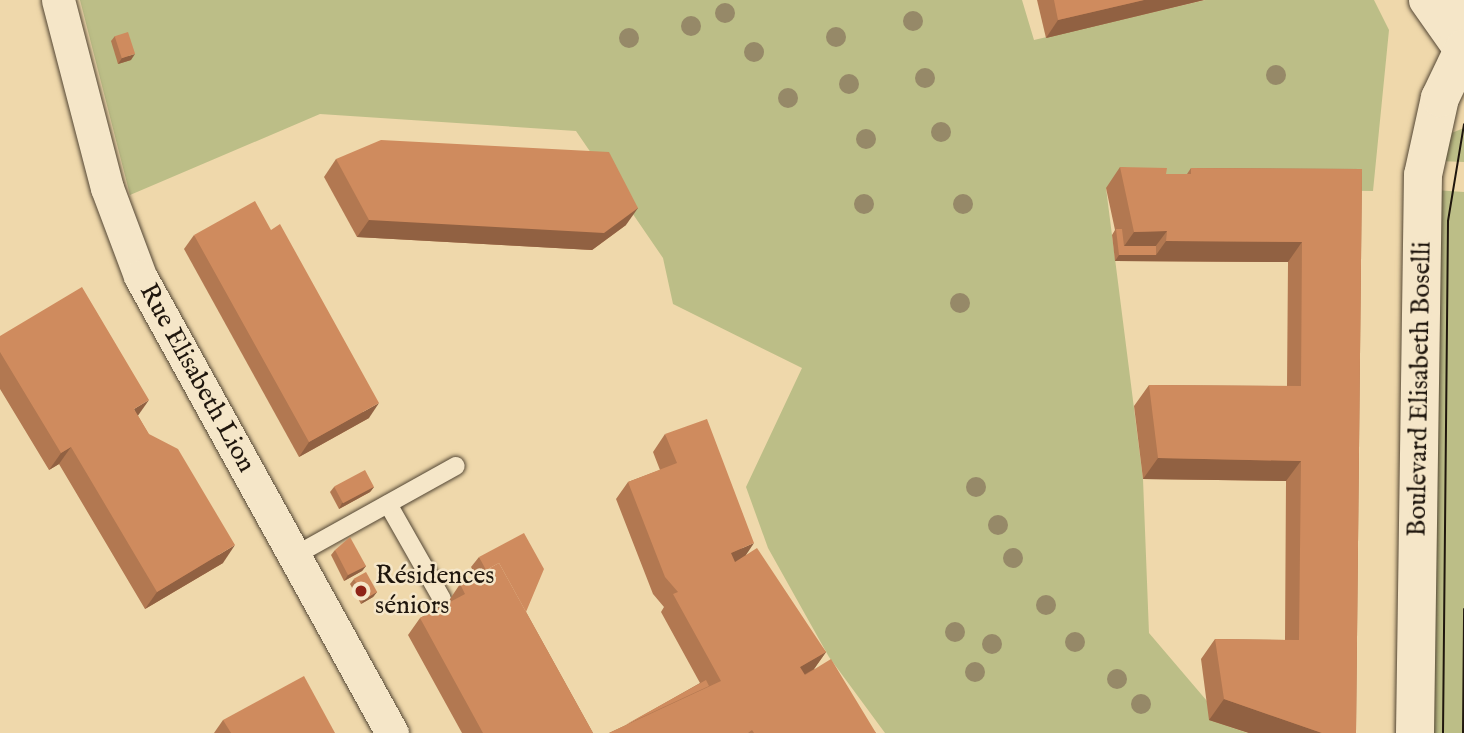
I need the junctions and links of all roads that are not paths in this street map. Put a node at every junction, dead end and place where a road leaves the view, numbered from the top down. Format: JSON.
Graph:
{"nodes":[{"id":1,"x":58,"y":0,"type":"edge"},
{"id":2,"x":1425,"y":0,"type":"edge"},
{"id":3,"x":1455,"y":0,"type":"edge"},
{"id":4,"x":1463,"y":50,"type":"edge"},
{"id":5,"x":456,"y":466,"type":"dead end"},
{"id":6,"x":388,"y":504,"type":"junction"},
{"id":7,"x":294,"y":556,"type":"junction"},
{"id":8,"x":442,"y":598,"type":"dead end"},
{"id":9,"x":391,"y":733,"type":"edge"},
{"id":10,"x":1415,"y":733,"type":"edge"}],
"edges":[{"from":1,"to":7,"type":"street","name":"Rue Elisabeth Lion"},
{"from":2,"to":4,"type":"street"},
{"from":3,"to":4,"type":"street"},
{"from":4,"to":10,"type":"street","name":"Boulevard Elisabeth Boselli"},
{"from":5,"to":6,"type":"lane"},
{"from":6,"to":7,"type":"lane"},
{"from":6,"to":8,"type":"lane"},
{"from":7,"to":9,"type":"street","name":"Rue Elisabeth Lion"}]}
